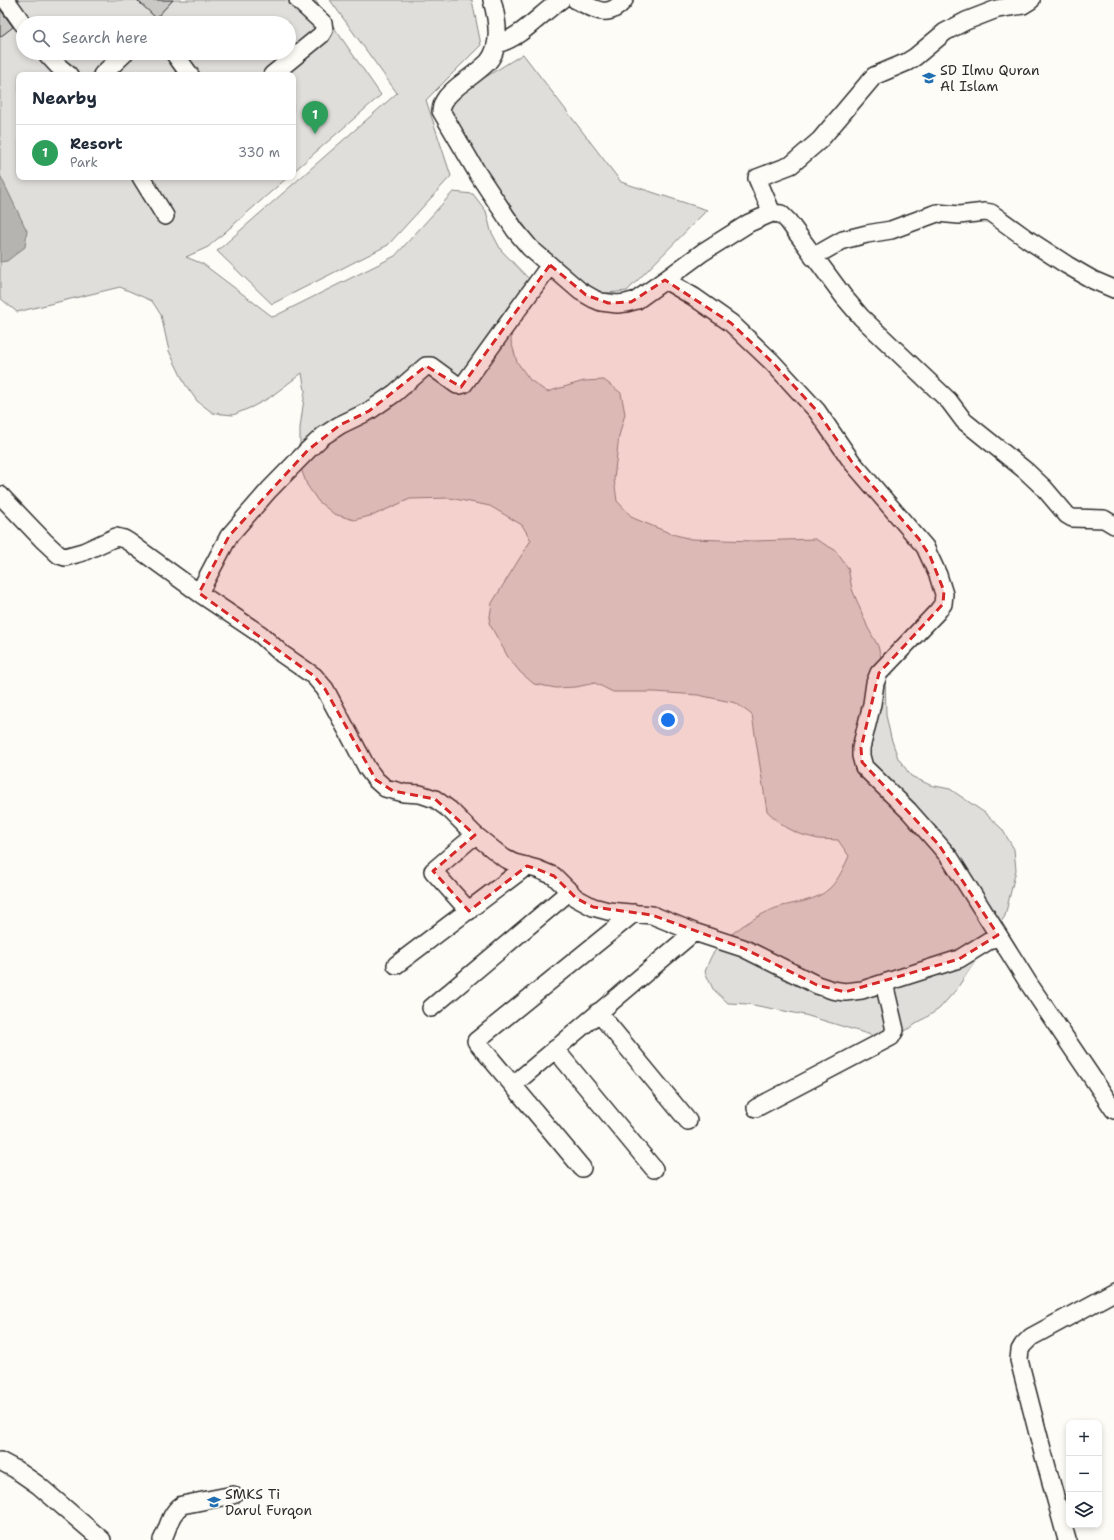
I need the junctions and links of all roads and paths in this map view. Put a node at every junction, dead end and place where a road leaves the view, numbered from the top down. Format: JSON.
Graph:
{"nodes":[{"id":1,"x":6,"y":0,"type":"edge"},
{"id":2,"x":298,"y":0,"type":"edge"},
{"id":3,"x":492,"y":0,"type":"edge"},
{"id":4,"x":561,"y":0,"type":"edge"},
{"id":5,"x":576,"y":0,"type":"edge"},
{"id":6,"x":624,"y":0,"type":"edge"},
{"id":7,"x":1031,"y":0,"type":"edge"},
{"id":8,"x":17,"y":16,"type":"edge"},
{"id":9,"x":497,"y":44,"type":"junction"},
{"id":10,"x":296,"y":55,"type":"edge"},
{"id":11,"x":52,"y":60,"type":"edge"},
{"id":12,"x":118,"y":60,"type":"edge"},
{"id":13,"x":179,"y":60,"type":"edge"},
{"id":14,"x":290,"y":60,"type":"edge"},
{"id":15,"x":65,"y":72,"type":"edge"},
{"id":16,"x":105,"y":72,"type":"edge"},
{"id":17,"x":188,"y":72,"type":"edge"},
{"id":18,"x":276,"y":72,"type":"edge"},
{"id":19,"x":143,"y":180,"type":"edge"},
{"id":20,"x":772,"y":213,"type":"junction"},
{"id":21,"x":165,"y":216,"type":"dead end"},
{"id":22,"x":813,"y":257,"type":"junction"},
{"id":23,"x":550,"y":265,"type":"junction"},
{"id":24,"x":665,"y":280,"type":"junction"},
{"id":25,"x":1114,"y":289,"type":"edge"},
{"id":26,"x":0,"y":495,"type":"edge"},
{"id":27,"x":1114,"y":525,"type":"edge"},
{"id":28,"x":198,"y":592,"type":"junction"},
{"id":29,"x":475,"y":835,"type":"junction"},
{"id":30,"x":527,"y":866,"type":"junction"},
{"id":31,"x":570,"y":891,"type":"junction"},
{"id":32,"x":469,"y":911,"type":"junction"},
{"id":33,"x":634,"y":913,"type":"junction"},
{"id":34,"x":694,"y":932,"type":"junction"},
{"id":35,"x":998,"y":935,"type":"junction"},
{"id":36,"x":396,"y":965,"type":"dead end"},
{"id":37,"x":884,"y":983,"type":"junction"},
{"id":38,"x":431,"y":1008,"type":"dead end"},
{"id":39,"x":598,"y":1012,"type":"junction"},
{"id":40,"x":555,"y":1049,"type":"junction"},
{"id":41,"x":514,"y":1085,"type":"junction"},
{"id":42,"x":756,"y":1108,"type":"dead end"},
{"id":43,"x":1114,"y":1110,"type":"edge"},
{"id":44,"x":688,"y":1121,"type":"dead end"},
{"id":45,"x":582,"y":1168,"type":"dead end"},
{"id":46,"x":654,"y":1169,"type":"dead end"},
{"id":47,"x":1114,"y":1292,"type":"edge"},
{"id":48,"x":0,"y":1461,"type":"edge"},
{"id":49,"x":233,"y":1495,"type":"dead end"},
{"id":50,"x":102,"y":1540,"type":"edge"},
{"id":51,"x":162,"y":1540,"type":"edge"},
{"id":52,"x":1067,"y":1540,"type":"edge"}],
"edges":[{"from":1,"to":8,"type":"street"},
{"from":2,"to":10,"type":"street"},
{"from":3,"to":9,"type":"street"},
{"from":4,"to":9,"type":"street"},
{"from":5,"to":6,"type":"street"},
{"from":7,"to":20,"type":"street"},
{"from":9,"to":23,"type":"street"},
{"from":11,"to":15,"type":"street"},
{"from":12,"to":16,"type":"street"},
{"from":13,"to":17,"type":"street"},
{"from":14,"to":18,"type":"street"},
{"from":19,"to":21,"type":"street"},
{"from":20,"to":22,"type":"street"},
{"from":20,"to":24,"type":"street"},
{"from":22,"to":25,"type":"street"},
{"from":22,"to":27,"type":"street"},
{"from":23,"to":24,"type":"street"},
{"from":23,"to":28,"type":"street"},
{"from":24,"to":35,"type":"street"},
{"from":26,"to":28,"type":"street"},
{"from":28,"to":29,"type":"street"},
{"from":29,"to":30,"type":"street"},
{"from":29,"to":32,"type":"street"},
{"from":30,"to":31,"type":"street"},
{"from":30,"to":32,"type":"street"},
{"from":31,"to":33,"type":"street"},
{"from":31,"to":38,"type":"street"},
{"from":32,"to":36,"type":"street"},
{"from":33,"to":34,"type":"street"},
{"from":33,"to":41,"type":"street"},
{"from":34,"to":37,"type":"street"},
{"from":34,"to":39,"type":"street"},
{"from":35,"to":37,"type":"street"},
{"from":35,"to":43,"type":"street"},
{"from":37,"to":42,"type":"street"},
{"from":39,"to":40,"type":"street"},
{"from":39,"to":44,"type":"street"},
{"from":40,"to":41,"type":"street"},
{"from":40,"to":46,"type":"street"},
{"from":41,"to":45,"type":"street"},
{"from":47,"to":52,"type":"street"},
{"from":48,"to":50,"type":"street"},
{"from":49,"to":51,"type":"street"}]}
